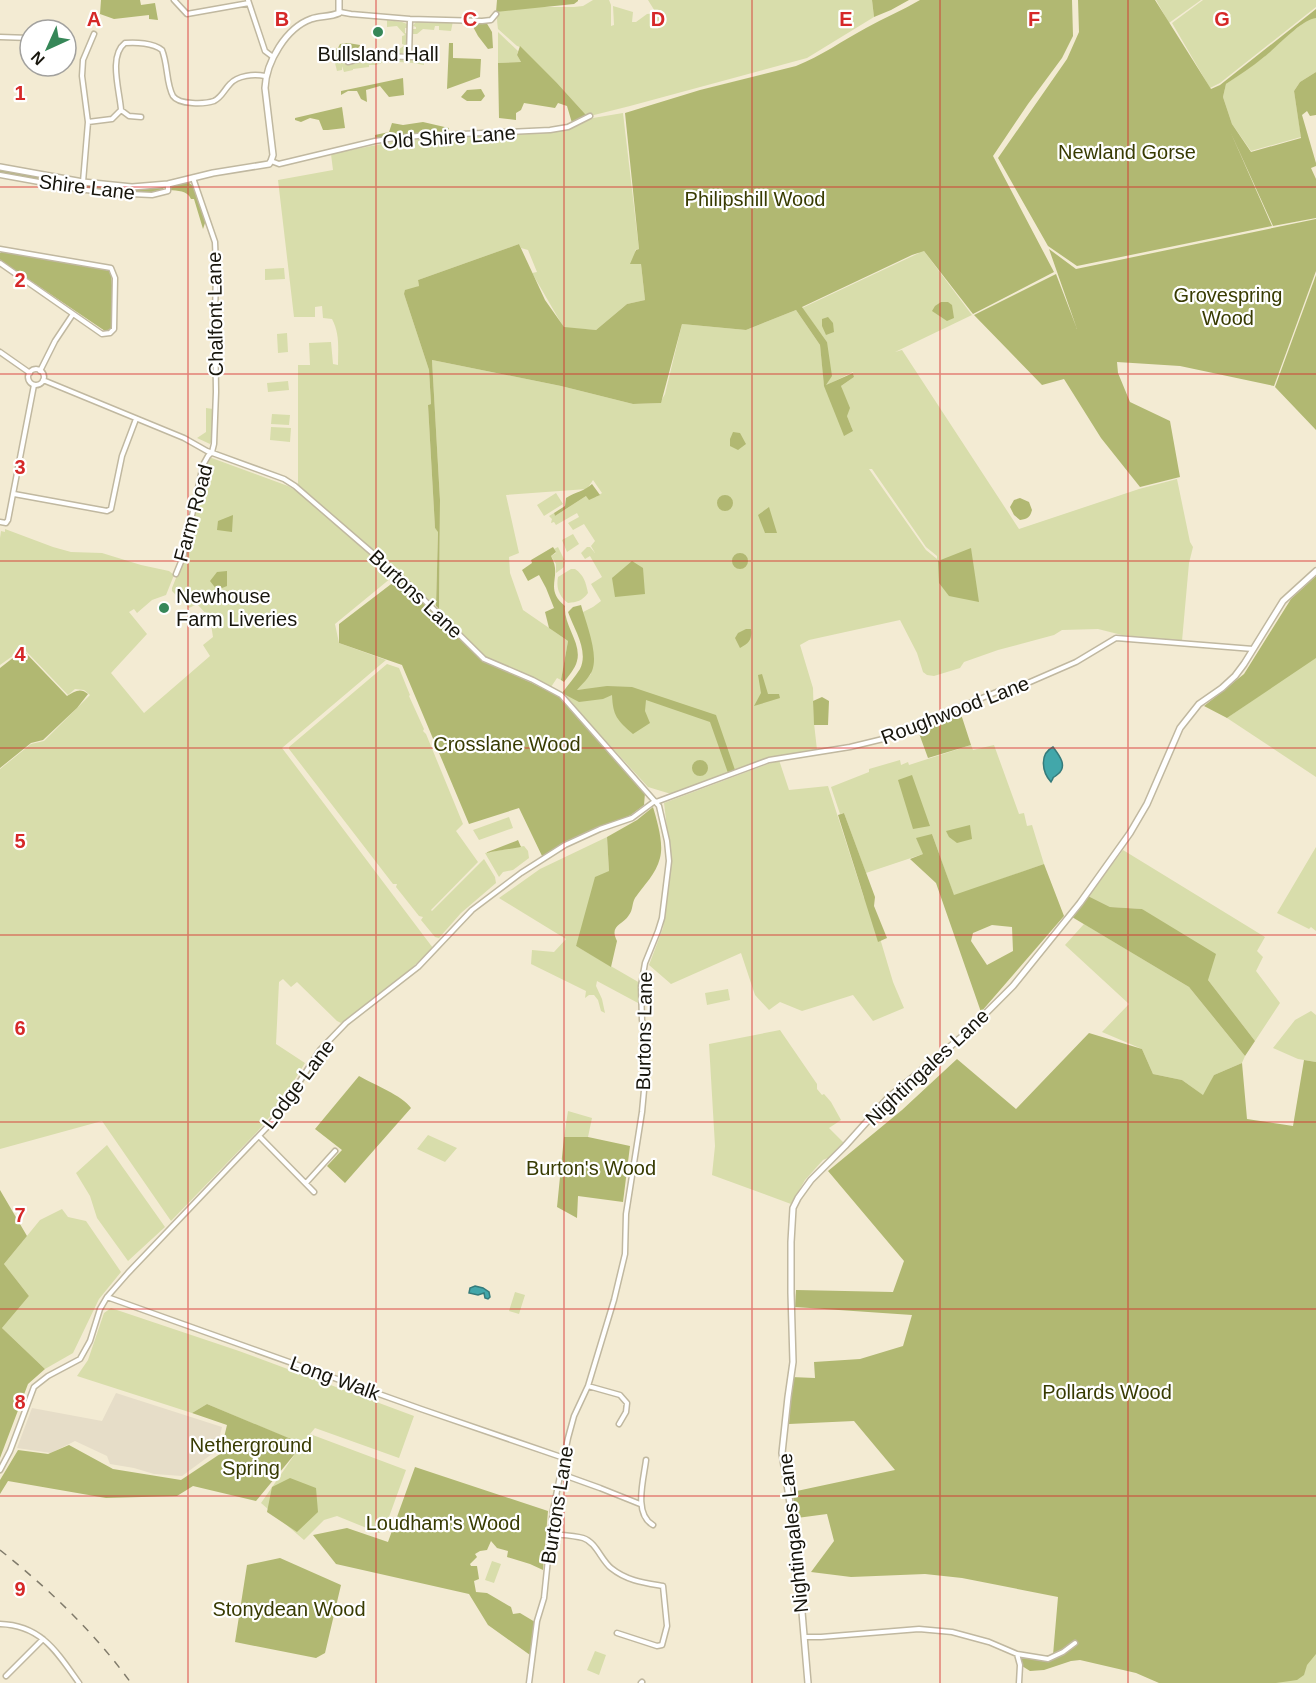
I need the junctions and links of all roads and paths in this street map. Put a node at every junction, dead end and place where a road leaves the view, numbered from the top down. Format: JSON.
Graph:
{"nodes":[{"id":1,"x":339,"y":0,"type":"edge"},
{"id":2,"x":172,"y":1,"type":"edge"},
{"id":3,"x":249,"y":2,"type":"edge"},
{"id":4,"x":340,"y":12,"type":"junction"},
{"id":5,"x":496,"y":14,"type":"dead end"},
{"id":6,"x":411,"y":20,"type":"junction"},
{"id":7,"x":94,"y":34,"type":"dead end"},
{"id":8,"x":0,"y":37,"type":"edge"},
{"id":9,"x":18,"y":38,"type":"edge"},
{"id":10,"x":273,"y":57,"type":"junction"},
{"id":11,"x":350,"y":60,"type":"dead end"},
{"id":12,"x":265,"y":76,"type":"junction"},
{"id":13,"x":121,"y":110,"type":"junction"},
{"id":14,"x":590,"y":116,"type":"dead end"},
{"id":15,"x":141,"y":117,"type":"dead end"},
{"id":16,"x":88,"y":122,"type":"junction"},
{"id":17,"x":272,"y":161,"type":"junction"},
{"id":18,"x":0,"y":167,"type":"edge"},
{"id":19,"x":0,"y":175,"type":"edge"},
{"id":20,"x":193,"y":178,"type":"junction"},
{"id":21,"x":82,"y":182,"type":"junction"},
{"id":22,"x":168,"y":184,"type":"junction"},
{"id":23,"x":0,"y":249,"type":"edge"},
{"id":24,"x":0,"y":263,"type":"edge"},
{"id":25,"x":73,"y":314,"type":"junction"},
{"id":26,"x":0,"y":352,"type":"edge"},
{"id":27,"x":40,"y":371,"type":"junction"},
{"id":28,"x":30,"y":373,"type":"junction"},
{"id":29,"x":43,"y":380,"type":"junction"},
{"id":30,"x":34,"y":385,"type":"junction"},
{"id":31,"x":136,"y":419,"type":"junction"},
{"id":32,"x":212,"y":452,"type":"junction"},
{"id":33,"x":14,"y":494,"type":"junction"},
{"id":34,"x":0,"y":522,"type":"edge"},
{"id":35,"x":1316,"y":571,"type":"edge"},
{"id":36,"x":176,"y":574,"type":"dead end"},
{"id":37,"x":1253,"y":649,"type":"junction"},
{"id":38,"x":655,"y":801,"type":"junction"},
{"id":39,"x":259,"y":1136,"type":"junction"},
{"id":40,"x":335,"y":1150,"type":"dead end"},
{"id":41,"x":306,"y":1183,"type":"junction"},
{"id":42,"x":314,"y":1192,"type":"dead end"},
{"id":43,"x":107,"y":1297,"type":"junction"},
{"id":44,"x":588,"y":1386,"type":"junction"},
{"id":45,"x":619,"y":1425,"type":"dead end"},
{"id":46,"x":564,"y":1458,"type":"junction"},
{"id":47,"x":646,"y":1460,"type":"dead end"},
{"id":48,"x":0,"y":1470,"type":"edge"},
{"id":49,"x":561,"y":1474,"type":"junction"},
{"id":50,"x":640,"y":1504,"type":"junction"},
{"id":51,"x":653,"y":1525,"type":"dead end"},
{"id":52,"x":551,"y":1534,"type":"junction"},
{"id":53,"x":0,"y":1624,"type":"edge"},
{"id":54,"x":617,"y":1633,"type":"dead end"},
{"id":55,"x":805,"y":1637,"type":"junction"},
{"id":56,"x":43,"y":1639,"type":"junction"},
{"id":57,"x":1075,"y":1643,"type":"dead end"},
{"id":58,"x":1017,"y":1654,"type":"junction"},
{"id":59,"x":6,"y":1676,"type":"dead end"},
{"id":60,"x":79,"y":1683,"type":"edge"},
{"id":61,"x":529,"y":1683,"type":"edge"},
{"id":62,"x":808,"y":1683,"type":"edge"},
{"id":63,"x":1019,"y":1683,"type":"edge"}],
"edges":[{"from":1,"to":4,"type":"main road"},
{"from":2,"to":3,"type":"street"},
{"from":3,"to":10,"type":"street"},
{"from":4,"to":6,"type":"street"},
{"from":4,"to":10,"type":"main road"},
{"from":5,"to":6,"type":"street"},
{"from":6,"to":11,"type":"street"},
{"from":7,"to":16,"type":"street"},
{"from":8,"to":9,"type":"street"},
{"from":10,"to":12,"type":"main road"},
{"from":12,"to":13,"type":"street"},
{"from":12,"to":17,"type":"main road"},
{"from":13,"to":15,"type":"street"},
{"from":13,"to":16,"type":"street"},
{"from":14,"to":17,"type":"street","name":"Old Shire Lane"},
{"from":16,"to":21,"type":"street"},
{"from":17,"to":20,"type":"main road","name":"Shire Lane"},
{"from":18,"to":21,"type":"main road","name":"Shire Lane"},
{"from":19,"to":22,"type":"street","name":"Shire Lane"},
{"from":20,"to":22,"type":"main road","name":"Shire Lane"},
{"from":20,"to":32,"type":"street","name":"Chalfont Lane"},
{"from":21,"to":22,"type":"main road","name":"Shire Lane"},
{"from":23,"to":25,"type":"street"},
{"from":24,"to":25,"type":"street"},
{"from":25,"to":27,"type":"street"},
{"from":26,"to":28,"type":"street"},
{"from":27,"to":28,"type":"street"},
{"from":27,"to":29,"type":"street"},
{"from":28,"to":30,"type":"street"},
{"from":29,"to":30,"type":"street"},
{"from":29,"to":31,"type":"street","name":"Burtons Lane"},
{"from":30,"to":33,"type":"street"},
{"from":31,"to":32,"type":"street","name":"Burtons Lane"},
{"from":31,"to":33,"type":"street"},
{"from":32,"to":36,"type":"street","name":"Farm Road"},
{"from":32,"to":38,"type":"street","name":"Burtons Lane"},
{"from":33,"to":34,"type":"street"},
{"from":35,"to":37,"type":"main road","name":"Nightingales Lane"},
{"from":37,"to":38,"type":"street","name":"Roughwood Lane"},
{"from":37,"to":55,"type":"main road","name":"Nightingales Lane"},
{"from":38,"to":39,"type":"street","name":"Lodge Lane"},
{"from":38,"to":44,"type":"street","name":"Burtons Lane"},
{"from":39,"to":41,"type":"street"},
{"from":39,"to":43,"type":"street","name":"Lodge Lane"},
{"from":40,"to":41,"type":"street"},
{"from":41,"to":42,"type":"street"},
{"from":43,"to":46,"type":"street","name":"Long Walk"},
{"from":43,"to":48,"type":"street","name":"Lodge Lane"},
{"from":44,"to":45,"type":"street"},
{"from":44,"to":46,"type":"street","name":"Burtons Lane"},
{"from":46,"to":49,"type":"street","name":"Burtons Lane"},
{"from":47,"to":50,"type":"street"},
{"from":49,"to":50,"type":"street"},
{"from":49,"to":52,"type":"street","name":"Burtons Lane"},
{"from":50,"to":51,"type":"street"},
{"from":52,"to":54,"type":"street"},
{"from":52,"to":61,"type":"street","name":"Burtons Lane"},
{"from":53,"to":56,"type":"street"},
{"from":55,"to":58,"type":"street"},
{"from":55,"to":62,"type":"main road","name":"Nightingales Lane"},
{"from":56,"to":59,"type":"street"},
{"from":56,"to":60,"type":"street"},
{"from":57,"to":58,"type":"street"},
{"from":58,"to":63,"type":"street"}]}
